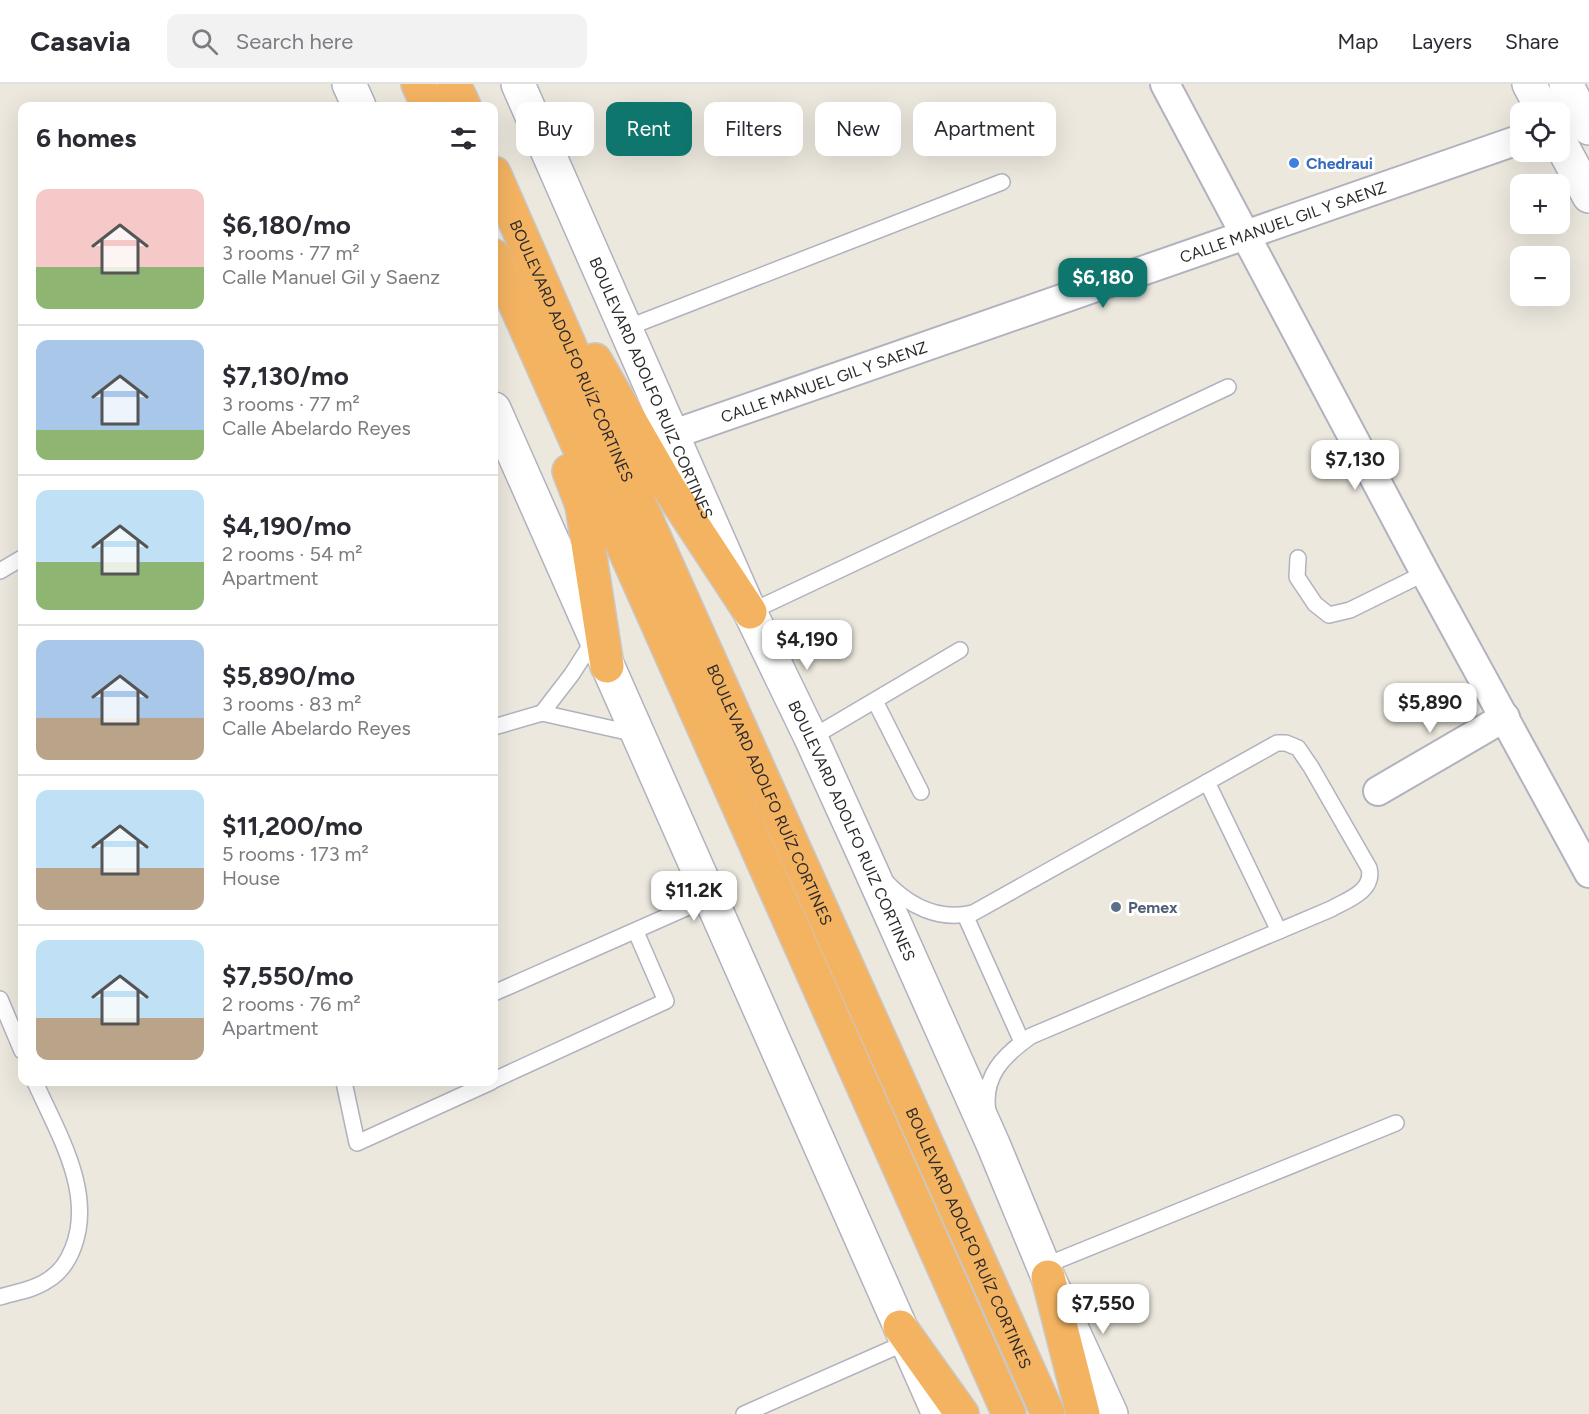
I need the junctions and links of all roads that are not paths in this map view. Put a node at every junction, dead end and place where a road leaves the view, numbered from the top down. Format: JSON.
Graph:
{"nodes":[{"id":1,"x":418,"y":84,"type":"edge"},
{"id":2,"x":454,"y":84,"type":"edge"},
{"id":3,"x":518,"y":84,"type":"edge"},
{"id":4,"x":1165,"y":84,"type":"edge"},
{"id":5,"x":1529,"y":84,"type":"edge"},
{"id":6,"x":1566,"y":84,"type":"edge"},
{"id":7,"x":426,"y":102,"type":"edge"},
{"id":8,"x":462,"y":102,"type":"edge"},
{"id":9,"x":1539,"y":102,"type":"edge"},
{"id":10,"x":1580,"y":122,"type":"edge"},
{"id":11,"x":1510,"y":143,"type":"edge"},
{"id":12,"x":1570,"y":161,"type":"edge"},
{"id":13,"x":498,"y":182,"type":"edge"},
{"id":14,"x":1002,"y":182,"type":"dead end"},
{"id":15,"x":1589,"y":196,"type":"edge"},
{"id":16,"x":512,"y":214,"type":"junction"},
{"id":17,"x":1246,"y":235,"type":"junction"},
{"id":18,"x":498,"y":265,"type":"edge"},
{"id":19,"x":498,"y":271,"type":"edge"},
{"id":20,"x":624,"y":329,"type":"junction"},
{"id":21,"x":1228,"y":387,"type":"dead end"},
{"id":22,"x":498,"y":418,"type":"edge"},
{"id":23,"x":670,"y":435,"type":"junction"},
{"id":24,"x":502,"y":460,"type":"dead end"},
{"id":25,"x":598,"y":482,"type":"junction"},
{"id":26,"x":527,"y":486,"type":"junction"},
{"id":27,"x":1299,"y":558,"type":"dead end"},
{"id":28,"x":18,"y":560,"type":"edge"},
{"id":29,"x":0,"y":571,"type":"edge"},
{"id":30,"x":1425,"y":573,"type":"junction"},
{"id":31,"x":750,"y":612,"type":"junction"},
{"id":32,"x":960,"y":650,"type":"dead end"},
{"id":33,"x":601,"y":652,"type":"junction"},
{"id":34,"x":875,"y":701,"type":"junction"},
{"id":35,"x":542,"y":713,"type":"junction"},
{"id":36,"x":1505,"y":717,"type":"junction"},
{"id":37,"x":498,"y":726,"type":"edge"},
{"id":38,"x":636,"y":734,"type":"junction"},
{"id":39,"x":812,"y":738,"type":"junction"},
{"id":40,"x":1207,"y":782,"type":"junction"},
{"id":41,"x":921,"y":792,"type":"dead end"},
{"id":42,"x":1378,"y":792,"type":"dead end"},
{"id":43,"x":865,"y":856,"type":"junction"},
{"id":44,"x":1589,"y":873,"type":"edge"},
{"id":45,"x":711,"y":897,"type":"junction"},
{"id":46,"x":965,"y":915,"type":"junction"},
{"id":47,"x":1279,"y":931,"type":"junction"},
{"id":48,"x":636,"y":932,"type":"junction"},
{"id":49,"x":498,"y":991,"type":"edge"},
{"id":50,"x":0,"y":999,"type":"edge"},
{"id":51,"x":18,"y":1042,"type":"edge"},
{"id":52,"x":1022,"y":1042,"type":"junction"},
{"id":53,"x":498,"y":1078,"type":"edge"},
{"id":54,"x":37,"y":1086,"type":"edge"},
{"id":55,"x":345,"y":1086,"type":"edge"},
{"id":56,"x":481,"y":1086,"type":"edge"},
{"id":57,"x":1396,"y":1122,"type":"dead end"},
{"id":58,"x":993,"y":1144,"type":"junction"},
{"id":59,"x":1046,"y":1272,"type":"junction"},
{"id":60,"x":0,"y":1297,"type":"edge"},
{"id":61,"x":904,"y":1335,"type":"junction"},
{"id":62,"x":744,"y":1414,"type":"edge"},
{"id":63,"x":939,"y":1414,"type":"edge"},
{"id":64,"x":962,"y":1414,"type":"edge"},
{"id":65,"x":1009,"y":1414,"type":"edge"},
{"id":66,"x":1048,"y":1414,"type":"edge"},
{"id":67,"x":1083,"y":1414,"type":"edge"},
{"id":68,"x":1111,"y":1414,"type":"edge"}],
"edges":[{"from":1,"to":7,"type":"highway"},
{"from":2,"to":8,"type":"highway"},
{"from":3,"to":20,"type":"main road","name":"BOULEVARD ADOLFO RUIZ CORTINES"},
{"from":4,"to":17,"type":"street"},
{"from":5,"to":9,"type":"main road"},
{"from":6,"to":10,"type":"main road"},
{"from":11,"to":17,"type":"street","name":"CALLE MANUEL GIL Y SAENZ"},
{"from":12,"to":15,"type":"main road"},
{"from":13,"to":16,"type":"highway","name":"BOULEVARD ADOLFO RUÍZ CORTINES"},
{"from":14,"to":20,"type":"lane"},
{"from":16,"to":25,"type":"highway","name":"BOULEVARD ADOLFO RUÍZ CORTINES"},
{"from":16,"to":31,"type":"highway"},
{"from":17,"to":23,"type":"street","name":"CALLE MANUEL GIL Y SAENZ"},
{"from":17,"to":30,"type":"street"},
{"from":18,"to":25,"type":"highway","name":"BOULEVARD ADOLFO RUÍZ CORTINES"},
{"from":19,"to":25,"type":"highway"},
{"from":20,"to":23,"type":"main road","name":"BOULEVARD ADOLFO RUIZ CORTINES"},
{"from":21,"to":31,"type":"lane"},
{"from":22,"to":26,"type":"main road"},
{"from":23,"to":31,"type":"main road","name":"BOULEVARD ADOLFO RUIZ CORTINES"},
{"from":24,"to":26,"type":"lane"},
{"from":25,"to":33,"type":"highway"},
{"from":25,"to":65,"type":"highway","name":"BOULEVARD ADOLFO RUÍZ CORTINES"},
{"from":25,"to":66,"type":"highway","name":"BOULEVARD ADOLFO RUÍZ CORTINES"},
{"from":26,"to":33,"type":"main road"},
{"from":27,"to":30,"type":"lane"},
{"from":28,"to":29,"type":"lane"},
{"from":30,"to":36,"type":"street"},
{"from":31,"to":39,"type":"main road","name":"BOULEVARD ADOLFO RUIZ CORTINES"},
{"from":32,"to":34,"type":"lane"},
{"from":33,"to":35,"type":"lane"},
{"from":33,"to":38,"type":"main road"},
{"from":34,"to":39,"type":"lane"},
{"from":34,"to":41,"type":"lane"},
{"from":35,"to":37,"type":"lane"},
{"from":35,"to":38,"type":"lane"},
{"from":36,"to":42,"type":"street"},
{"from":36,"to":44,"type":"street"},
{"from":38,"to":45,"type":"main road"},
{"from":39,"to":43,"type":"main road","name":"BOULEVARD ADOLFO RUIZ CORTINES"},
{"from":40,"to":46,"type":"lane"},
{"from":40,"to":47,"type":"lane"},
{"from":40,"to":47,"type":"lane"},
{"from":43,"to":46,"type":"lane"},
{"from":43,"to":58,"type":"main road","name":"BOULEVARD ADOLFO RUIZ CORTINES"},
{"from":45,"to":48,"type":"lane"},
{"from":45,"to":61,"type":"main road"},
{"from":46,"to":52,"type":"lane"},
{"from":47,"to":52,"type":"lane"},
{"from":48,"to":49,"type":"lane"},
{"from":48,"to":53,"type":"lane"},
{"from":50,"to":51,"type":"lane"},
{"from":52,"to":58,"type":"lane"},
{"from":54,"to":60,"type":"lane"},
{"from":55,"to":56,"type":"lane"},
{"from":57,"to":59,"type":"lane"},
{"from":58,"to":59,"type":"main road","name":"BOULEVARD ADOLFO RUIZ CORTINES"},
{"from":59,"to":67,"type":"highway"},
{"from":59,"to":68,"type":"main road","name":"BOULEVARD ADOLFO RUIZ CORTINES"},
{"from":61,"to":62,"type":"lane"},
{"from":61,"to":63,"type":"main road"},
{"from":61,"to":64,"type":"highway"}]}
